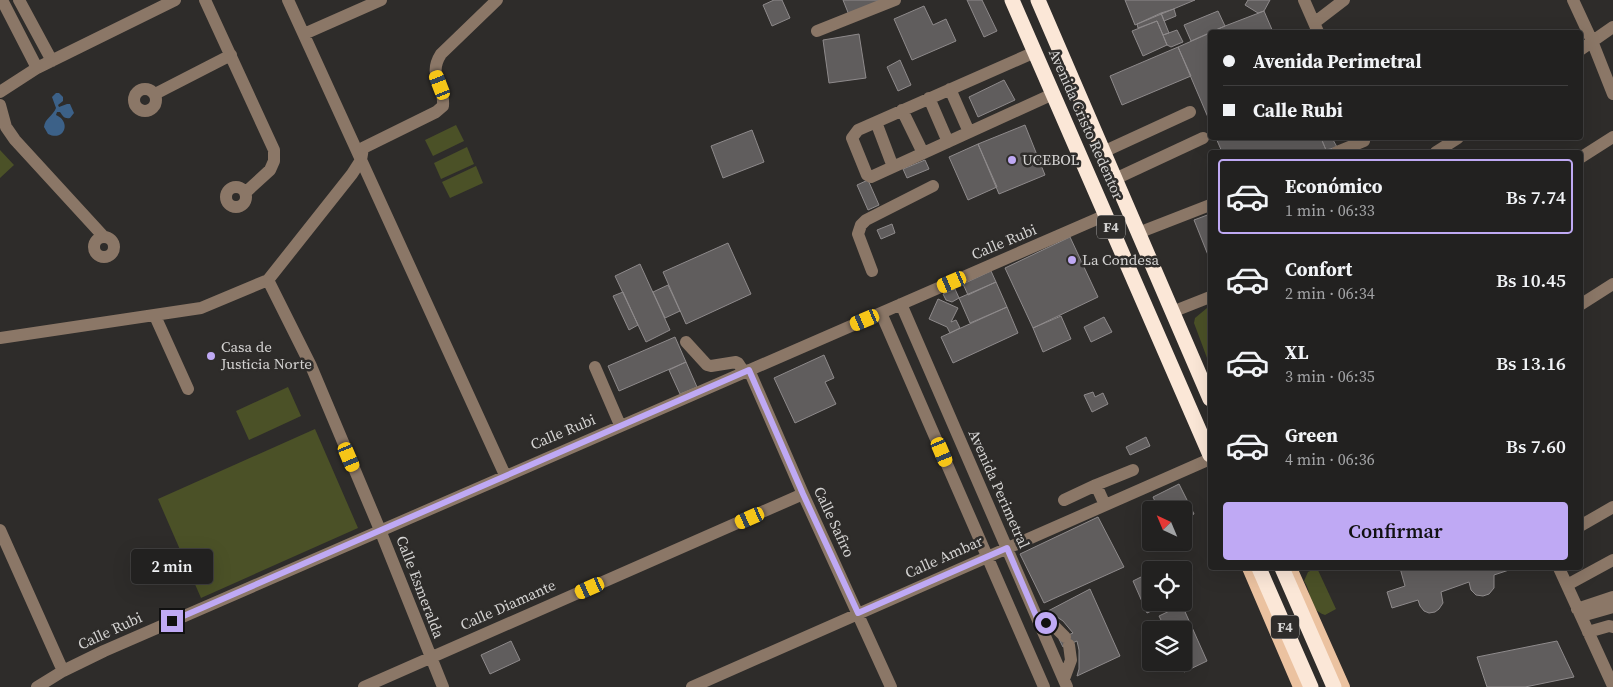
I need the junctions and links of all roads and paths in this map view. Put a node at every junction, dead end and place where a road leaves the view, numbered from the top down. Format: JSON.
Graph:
{"nodes":[{"id":1,"x":2,"y":0,"type":"edge"},
{"id":2,"x":19,"y":0,"type":"edge"},
{"id":3,"x":176,"y":0,"type":"edge"},
{"id":4,"x":205,"y":0,"type":"edge"},
{"id":5,"x":288,"y":0,"type":"edge"},
{"id":6,"x":381,"y":0,"type":"edge"},
{"id":7,"x":497,"y":0,"type":"edge"},
{"id":8,"x":895,"y":0,"type":"edge"},
{"id":9,"x":1012,"y":0,"type":"edge"},
{"id":10,"x":1038,"y":0,"type":"edge"},
{"id":11,"x":1304,"y":0,"type":"edge"},
{"id":12,"x":1344,"y":0,"type":"edge"},
{"id":13,"x":1573,"y":0,"type":"edge"},
{"id":14,"x":1613,"y":27,"type":"edge"},
{"id":15,"x":1316,"y":28,"type":"edge"},
{"id":16,"x":817,"y":31,"type":"dead end"},
{"id":17,"x":304,"y":34,"type":"junction"},
{"id":18,"x":1592,"y":41,"type":"junction"},
{"id":19,"x":1583,"y":48,"type":"edge"},
{"id":20,"x":1035,"y":52,"type":"junction"},
{"id":21,"x":231,"y":55,"type":"junction"},
{"id":22,"x":52,"y":62,"type":"junction"},
{"id":23,"x":37,"y":68,"type":"junction"},
{"id":24,"x":950,"y":89,"type":"junction"},
{"id":25,"x":0,"y":92,"type":"edge"},
{"id":26,"x":155,"y":94,"type":"dead end"},
{"id":27,"x":1053,"y":94,"type":"junction"},
{"id":28,"x":1613,"y":94,"type":"edge"},
{"id":29,"x":929,"y":98,"type":"junction"},
{"id":30,"x":0,"y":105,"type":"edge"},
{"id":31,"x":902,"y":110,"type":"junction"},
{"id":32,"x":1190,"y":112,"type":"dead end"},
{"id":33,"x":876,"y":122,"type":"junction"},
{"id":34,"x":969,"y":132,"type":"junction"},
{"id":35,"x":1613,"y":137,"type":"edge"},
{"id":36,"x":1203,"y":138,"type":"dead end"},
{"id":37,"x":1455,"y":140,"type":"edge"},
{"id":38,"x":948,"y":142,"type":"junction"},
{"id":39,"x":1365,"y":144,"type":"edge"},
{"id":40,"x":1344,"y":150,"type":"edge"},
{"id":41,"x":1439,"y":150,"type":"edge"},
{"id":42,"x":1103,"y":152,"type":"junction"},
{"id":43,"x":923,"y":153,"type":"junction"},
{"id":44,"x":1583,"y":156,"type":"edge"},
{"id":45,"x":361,"y":160,"type":"junction"},
{"id":46,"x":893,"y":167,"type":"junction"},
{"id":47,"x":1115,"y":179,"type":"junction"},
{"id":48,"x":933,"y":186,"type":"dead end"},
{"id":49,"x":245,"y":193,"type":"dead end"},
{"id":50,"x":1208,"y":206,"type":"edge"},
{"id":51,"x":1106,"y":215,"type":"junction"},
{"id":52,"x":1138,"y":232,"type":"junction"},
{"id":53,"x":104,"y":237,"type":"dead end"},
{"id":54,"x":872,"y":272,"type":"dead end"},
{"id":55,"x":268,"y":280,"type":"junction"},
{"id":56,"x":1613,"y":284,"type":"edge"},
{"id":57,"x":1208,"y":298,"type":"edge"},
{"id":58,"x":1583,"y":303,"type":"edge"},
{"id":59,"x":900,"y":304,"type":"junction"},
{"id":60,"x":1172,"y":312,"type":"junction"},
{"id":61,"x":881,"y":313,"type":"junction"},
{"id":62,"x":155,"y":316,"type":"junction"},
{"id":63,"x":0,"y":338,"type":"edge"},
{"id":64,"x":686,"y":342,"type":"dead end"},
{"id":65,"x":596,"y":367,"type":"dead end"},
{"id":66,"x":747,"y":371,"type":"junction"},
{"id":67,"x":188,"y":389,"type":"dead end"},
{"id":68,"x":1208,"y":394,"type":"edge"},
{"id":69,"x":620,"y":425,"type":"junction"},
{"id":70,"x":1208,"y":450,"type":"edge"},
{"id":71,"x":1208,"y":460,"type":"edge"},
{"id":72,"x":1133,"y":470,"type":"dead end"},
{"id":73,"x":505,"y":475,"type":"junction"},
{"id":74,"x":1096,"y":485,"type":"junction"},
{"id":75,"x":803,"y":494,"type":"junction"},
{"id":76,"x":1064,"y":500,"type":"dead end"},
{"id":77,"x":1105,"y":505,"type":"junction"},
{"id":78,"x":1613,"y":507,"type":"edge"},
{"id":79,"x":1583,"y":524,"type":"edge"},
{"id":80,"x":0,"y":530,"type":"edge"},
{"id":81,"x":380,"y":530,"type":"junction"},
{"id":82,"x":1007,"y":548,"type":"junction"},
{"id":83,"x":988,"y":556,"type":"junction"},
{"id":84,"x":1613,"y":560,"type":"edge"},
{"id":85,"x":1249,"y":570,"type":"edge"},
{"id":86,"x":1260,"y":570,"type":"edge"},
{"id":87,"x":1283,"y":570,"type":"edge"},
{"id":88,"x":1292,"y":570,"type":"edge"},
{"id":89,"x":1560,"y":570,"type":"edge"},
{"id":90,"x":1567,"y":585,"type":"junction"},
{"id":91,"x":1613,"y":598,"type":"edge"},
{"id":92,"x":1613,"y":607,"type":"edge"},
{"id":93,"x":858,"y":613,"type":"junction"},
{"id":94,"x":1579,"y":613,"type":"junction"},
{"id":95,"x":1037,"y":618,"type":"junction"},
{"id":96,"x":1613,"y":627,"type":"edge"},
{"id":97,"x":1588,"y":632,"type":"junction"},
{"id":98,"x":430,"y":657,"type":"junction"},
{"id":99,"x":63,"y":671,"type":"junction"},
{"id":100,"x":1066,"y":683,"type":"edge"},
{"id":101,"x":1613,"y":686,"type":"edge"},
{"id":102,"x":37,"y":687,"type":"edge"},
{"id":103,"x":364,"y":687,"type":"edge"},
{"id":104,"x":443,"y":687,"type":"edge"},
{"id":105,"x":692,"y":687,"type":"edge"},
{"id":106,"x":891,"y":687,"type":"edge"},
{"id":107,"x":1044,"y":687,"type":"edge"},
{"id":108,"x":1299,"y":687,"type":"edge"},
{"id":109,"x":1311,"y":687,"type":"edge"},
{"id":110,"x":1334,"y":687,"type":"edge"},
{"id":111,"x":1344,"y":687,"type":"edge"}],
"edges":[{"from":1,"to":23,"type":"street"},
{"from":2,"to":22,"type":"street"},
{"from":3,"to":22,"type":"street"},
{"from":4,"to":21,"type":"street"},
{"from":5,"to":17,"type":"street"},
{"from":6,"to":17,"type":"street"},
{"from":7,"to":45,"type":"street"},
{"from":8,"to":16,"type":"street"},
{"from":9,"to":20,"type":"highway","name":"Avenida Cristo Redentor","number":"F4"},
{"from":10,"to":42,"type":"highway","name":"Avenida Cristo Redentor","number":"F4"},
{"from":11,"to":15,"type":"street"},
{"from":12,"to":15,"type":"street"},
{"from":13,"to":18,"type":"street"},
{"from":14,"to":18,"type":"street"},
{"from":17,"to":45,"type":"street"},
{"from":18,"to":19,"type":"street"},
{"from":18,"to":28,"type":"street"},
{"from":20,"to":24,"type":"street"},
{"from":20,"to":27,"type":"highway","name":"Avenida Cristo Redentor","number":"F4"},
{"from":21,"to":26,"type":"street"},
{"from":21,"to":49,"type":"street"},
{"from":22,"to":23,"type":"street"},
{"from":23,"to":25,"type":"street"},
{"from":24,"to":29,"type":"street"},
{"from":24,"to":34,"type":"street"},
{"from":27,"to":34,"type":"street"},
{"from":27,"to":51,"type":"highway","name":"Avenida Cristo Redentor","number":"F4"},
{"from":29,"to":31,"type":"street"},
{"from":29,"to":38,"type":"street"},
{"from":30,"to":53,"type":"street"},
{"from":31,"to":33,"type":"street"},
{"from":31,"to":43,"type":"street"},
{"from":32,"to":42,"type":"street"},
{"from":33,"to":46,"type":"street"},
{"from":33,"to":46,"type":"street"},
{"from":34,"to":38,"type":"street"},
{"from":35,"to":44,"type":"street"},
{"from":36,"to":47,"type":"street"},
{"from":37,"to":41,"type":"street"},
{"from":38,"to":43,"type":"street"},
{"from":39,"to":40,"type":"street"},
{"from":42,"to":47,"type":"highway","name":"Avenida Cristo Redentor","number":"F4"},
{"from":43,"to":46,"type":"street"},
{"from":45,"to":55,"type":"street"},
{"from":45,"to":73,"type":"street"},
{"from":47,"to":52,"type":"highway","name":"Avenida Cristo Redentor","number":"F4"},
{"from":48,"to":54,"type":"street"},
{"from":50,"to":52,"type":"street"},
{"from":51,"to":59,"type":"street","name":"Calle Rubi"},
{"from":51,"to":70,"type":"highway","name":"Avenida Cristo Redentor","number":"F4"},
{"from":52,"to":60,"type":"highway","name":"Avenida Cristo Redentor","number":"F4"},
{"from":55,"to":62,"type":"street"},
{"from":55,"to":81,"type":"street","name":"Calle Esmeralda"},
{"from":56,"to":58,"type":"street"},
{"from":57,"to":60,"type":"street"},
{"from":59,"to":61,"type":"street","name":"Calle Rubi"},
{"from":59,"to":82,"type":"street","name":"Avenida Perimetral"},
{"from":60,"to":68,"type":"highway","name":"Avenida Cristo Redentor","number":"F4"},
{"from":61,"to":66,"type":"street","name":"Calle Rubi"},
{"from":61,"to":83,"type":"street"},
{"from":62,"to":63,"type":"street"},
{"from":62,"to":67,"type":"street"},
{"from":64,"to":66,"type":"street"},
{"from":65,"to":69,"type":"street"},
{"from":66,"to":69,"type":"street","name":"Calle Rubi"},
{"from":66,"to":75,"type":"street","name":"Calle Safiro"},
{"from":69,"to":73,"type":"street","name":"Calle Rubi"},
{"from":71,"to":77,"type":"street","name":"Calle Ambar"},
{"from":72,"to":74,"type":"street"},
{"from":73,"to":81,"type":"street","name":"Calle Rubi"},
{"from":74,"to":76,"type":"street"},
{"from":74,"to":77,"type":"street"},
{"from":75,"to":93,"type":"street","name":"Calle Safiro"},
{"from":75,"to":98,"type":"street","name":"Calle Diamante"},
{"from":77,"to":82,"type":"street","name":"Calle Ambar"},
{"from":78,"to":79,"type":"street"},
{"from":80,"to":99,"type":"street"},
{"from":81,"to":98,"type":"street","name":"Calle Esmeralda"},
{"from":81,"to":99,"type":"street","name":"Calle Rubi"},
{"from":82,"to":83,"type":"street","name":"Calle Ambar"},
{"from":82,"to":95,"type":"street","name":"Avenida Perimetral"},
{"from":83,"to":93,"type":"street","name":"Calle Ambar"},
{"from":83,"to":107,"type":"street"},
{"from":84,"to":90,"type":"street"},
{"from":85,"to":108,"type":"main road"},
{"from":86,"to":109,"type":"highway","number":"F4"},
{"from":87,"to":110,"type":"highway","number":"F4"},
{"from":88,"to":111,"type":"main road"},
{"from":89,"to":90,"type":"street"},
{"from":90,"to":94,"type":"street"},
{"from":91,"to":94,"type":"street"},
{"from":92,"to":94,"type":"street"},
{"from":93,"to":105,"type":"street","name":"Calle Ambar"},
{"from":93,"to":106,"type":"street","name":"Calle Safiro"},
{"from":94,"to":97,"type":"street"},
{"from":95,"to":100,"type":"street","name":"Avenida Perimetral"},
{"from":95,"to":100,"type":"street"},
{"from":96,"to":97,"type":"street"},
{"from":97,"to":101,"type":"street"},
{"from":98,"to":103,"type":"street","name":"Calle Diamante"},
{"from":98,"to":104,"type":"street","name":"Calle Esmeralda"},
{"from":99,"to":102,"type":"street","name":"Calle Rubi"}]}
